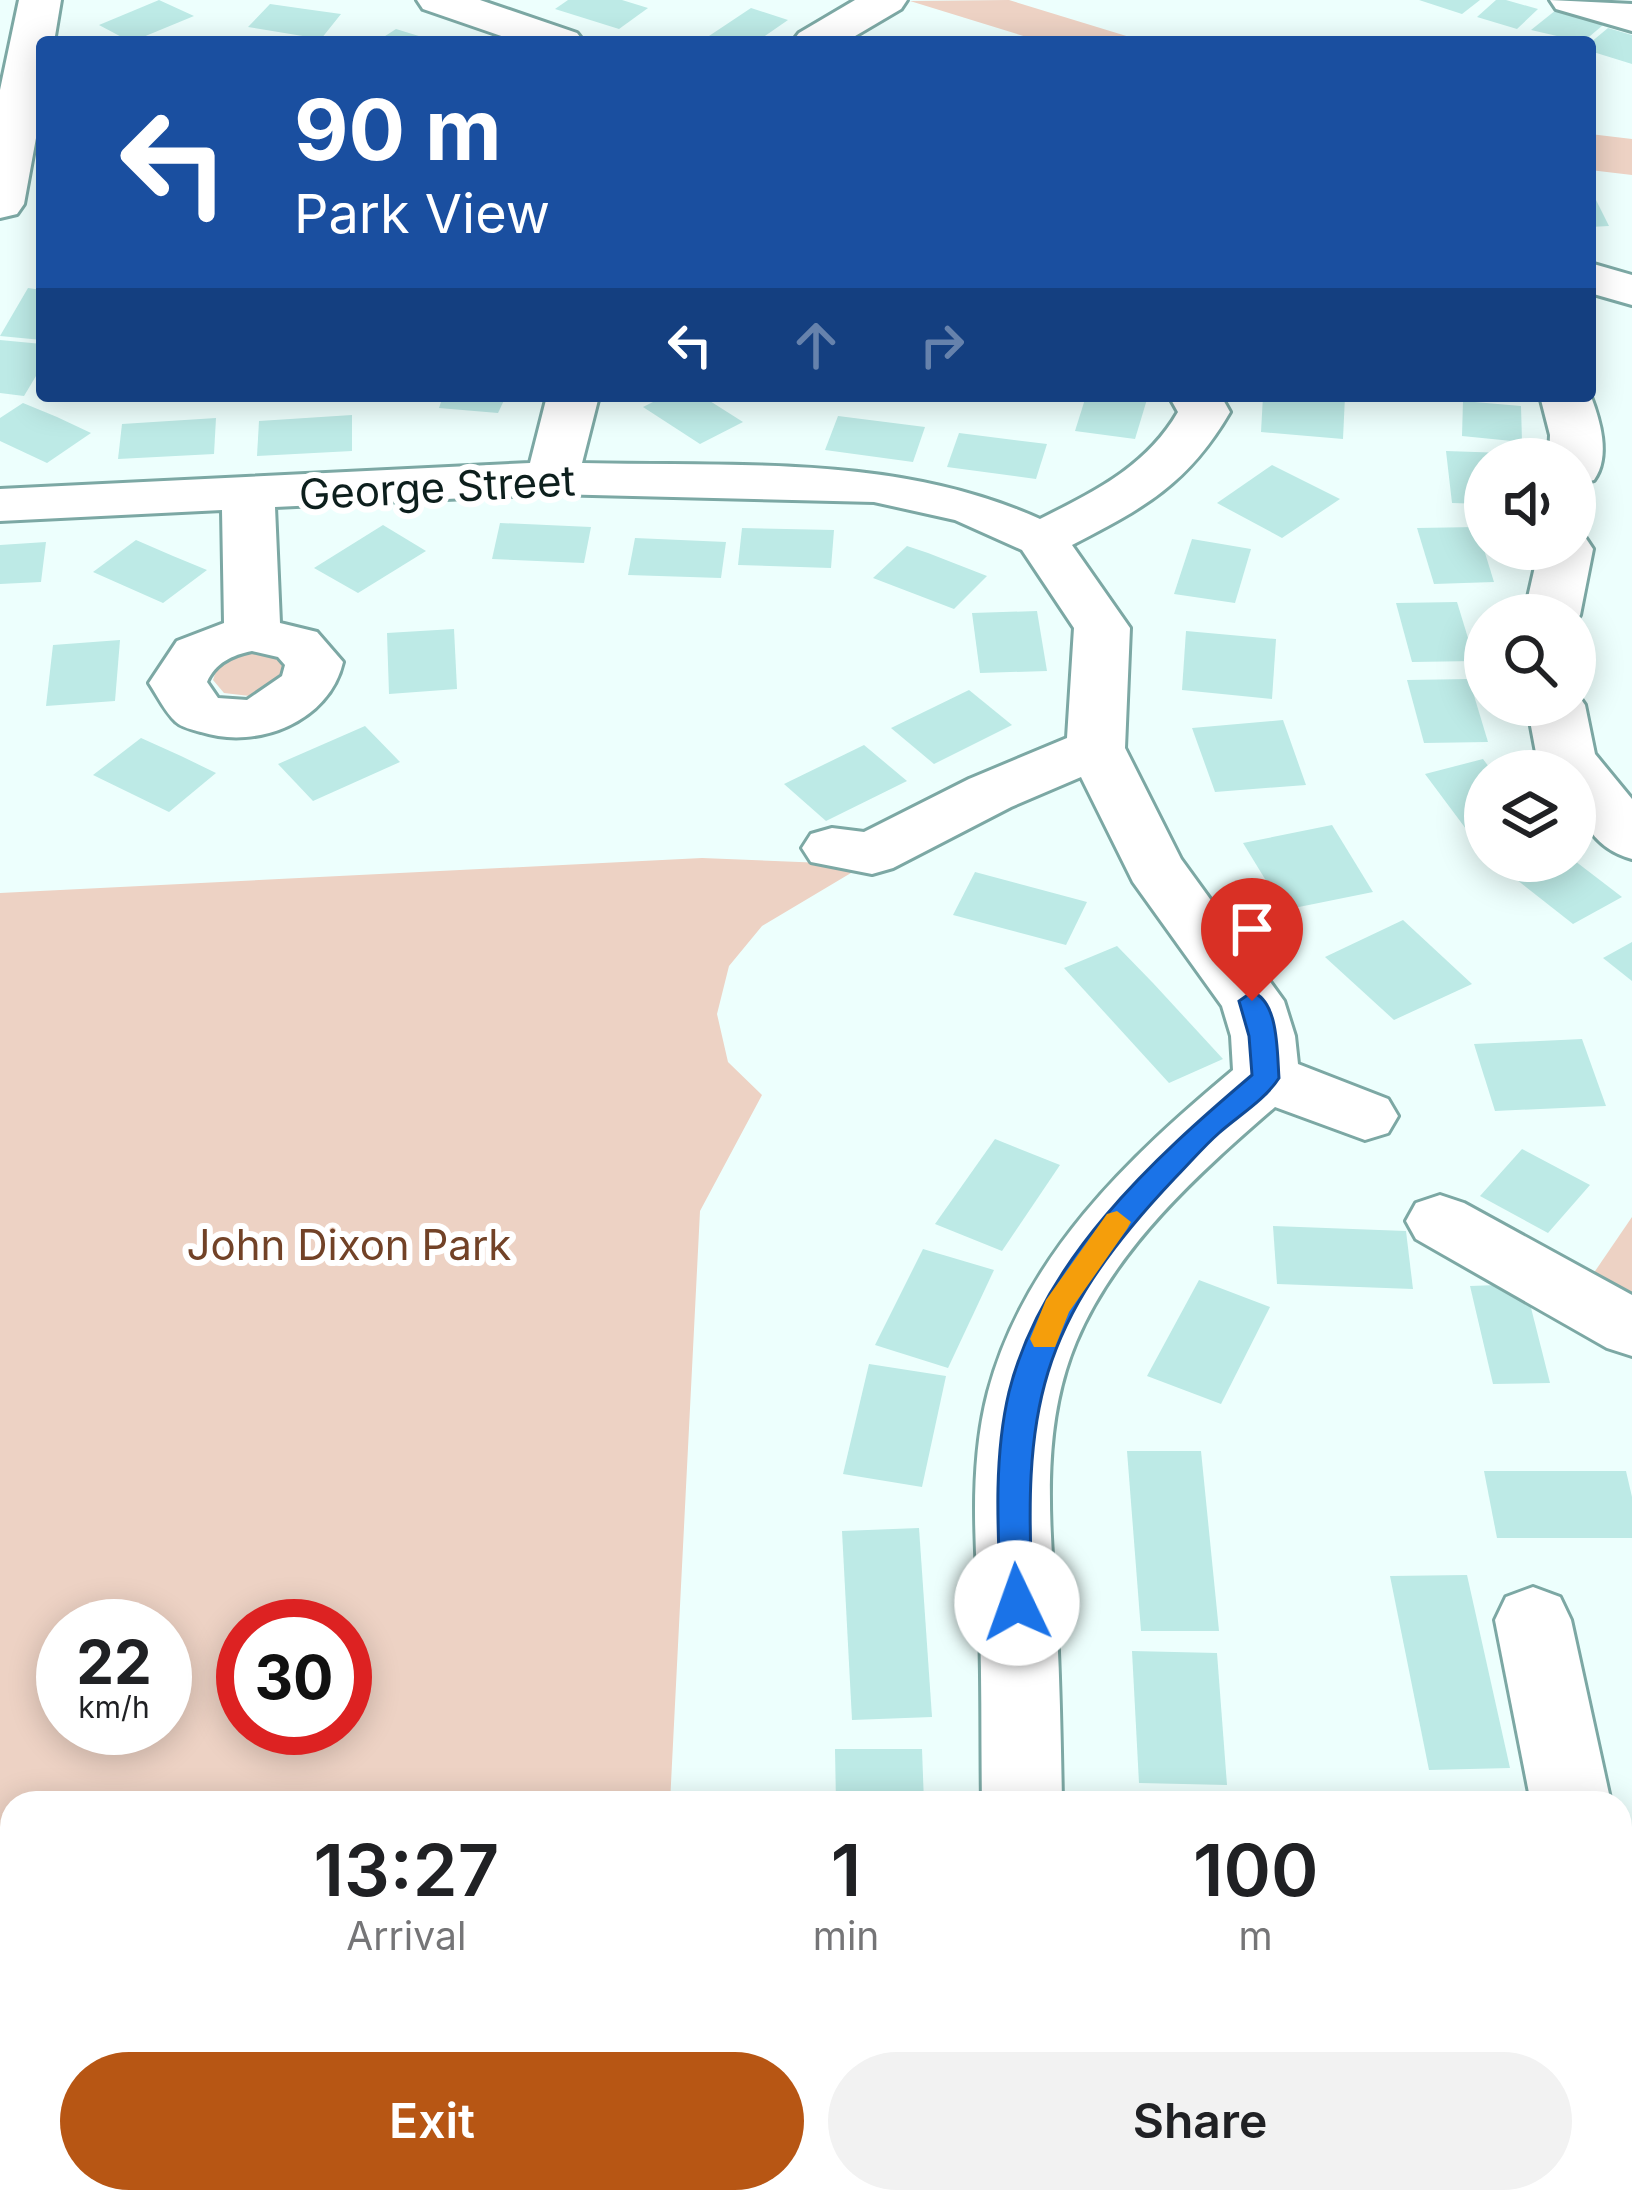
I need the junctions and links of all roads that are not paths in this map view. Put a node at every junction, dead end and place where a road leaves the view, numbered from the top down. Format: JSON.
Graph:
{"nodes":[{"id":1,"x":40,"y":0,"type":"edge"},
{"id":2,"x":438,"y":0,"type":"edge"},
{"id":3,"x":1571,"y":0,"type":"edge"},
{"id":4,"x":880,"y":1,"type":"edge"},
{"id":5,"x":1632,"y":18,"type":"edge"},
{"id":6,"x":544,"y":36,"type":"edge"},
{"id":7,"x":824,"y":36,"type":"edge"},
{"id":8,"x":0,"y":204,"type":"edge"},
{"id":9,"x":1596,"y":280,"type":"edge"},
{"id":10,"x":1632,"y":290,"type":"edge"},
{"id":11,"x":571,"y":402,"type":"edge"},
{"id":12,"x":1198,"y":402,"type":"edge"},
{"id":13,"x":1568,"y":402,"type":"edge"},
{"id":14,"x":1576,"y":438,"type":"edge"},
{"id":15,"x":552,"y":478,"type":"junction"},
{"id":16,"x":248,"y":496,"type":"junction"},
{"id":17,"x":0,"y":505,"type":"edge"},
{"id":18,"x":1041,"y":539,"type":"junction"},
{"id":19,"x":252,"y":634,"type":"dead end"},
{"id":20,"x":1560,"y":726,"type":"edge"},
{"id":21,"x":1096,"y":748,"type":"junction"},
{"id":22,"x":1632,"y":839,"type":"edge"},
{"id":23,"x":832,"y":848,"type":"dead end"},
{"id":24,"x":1266,"y":1078,"type":"junction"},
{"id":25,"x":1364,"y":1116,"type":"dead end"},
{"id":26,"x":1440,"y":1221,"type":"dead end"},
{"id":27,"x":1632,"y":1328,"type":"edge"},
{"id":28,"x":1533,"y":1620,"type":"dead end"},
{"id":29,"x":1022,"y":1791,"type":"edge"},
{"id":30,"x":1569,"y":1791,"type":"edge"}],
"edges":[{"from":1,"to":8,"type":"street"},
{"from":2,"to":6,"type":"street"},
{"from":3,"to":5,"type":"street"},
{"from":4,"to":7,"type":"street"},
{"from":9,"to":10,"type":"street"},
{"from":11,"to":15,"type":"street"},
{"from":12,"to":18,"type":"street"},
{"from":13,"to":14,"type":"street"},
{"from":15,"to":16,"type":"street","name":"George Street"},
{"from":15,"to":18,"type":"street","name":"George Street"},
{"from":16,"to":17,"type":"street","name":"George Street"},
{"from":16,"to":19,"type":"street"},
{"from":18,"to":21,"type":"street"},
{"from":20,"to":22,"type":"street"},
{"from":21,"to":23,"type":"street"},
{"from":21,"to":24,"type":"street"},
{"from":24,"to":25,"type":"street"},
{"from":24,"to":29,"type":"street"},
{"from":26,"to":27,"type":"street"},
{"from":28,"to":30,"type":"street"}]}
